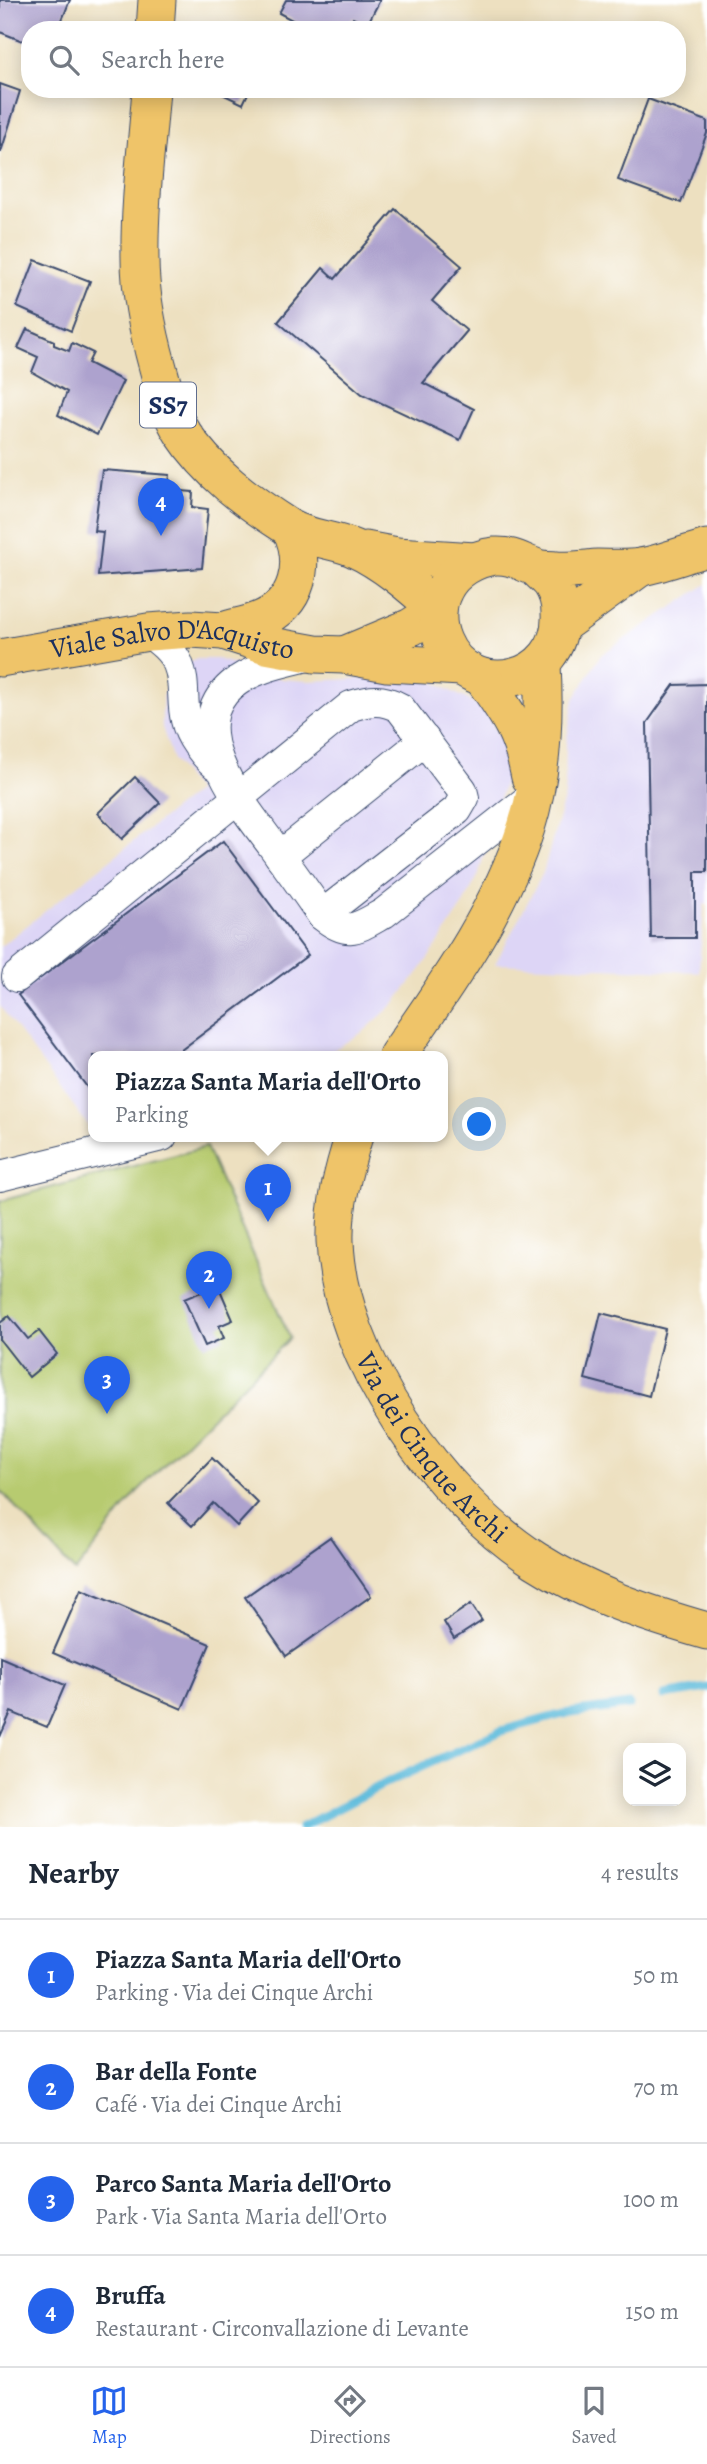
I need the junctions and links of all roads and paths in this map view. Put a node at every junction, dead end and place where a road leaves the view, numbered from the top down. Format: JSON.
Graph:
{"nodes":[{"id":1,"x":157,"y":0,"type":"edge"},
{"id":2,"x":156,"y":21,"type":"edge"},
{"id":3,"x":150,"y":98,"type":"edge"},
{"id":4,"x":291,"y":529,"type":"junction"},
{"id":5,"x":351,"y":547,"type":"junction"},
{"id":6,"x":707,"y":548,"type":"edge"},
{"id":7,"x":475,"y":561,"type":"junction"},
{"id":8,"x":641,"y":567,"type":"junction"},
{"id":9,"x":537,"y":568,"type":"junction"},
{"id":10,"x":438,"y":610,"type":"junction"},
{"id":11,"x":561,"y":625,"type":"junction"},
{"id":12,"x":223,"y":631,"type":"junction"},
{"id":13,"x":148,"y":632,"type":"junction"},
{"id":14,"x":330,"y":655,"type":"junction"},
{"id":15,"x":0,"y":658,"type":"edge"},
{"id":16,"x":542,"y":664,"type":"junction"},
{"id":17,"x":472,"y":672,"type":"junction"},
{"id":18,"x":425,"y":740,"type":"junction"},
{"id":19,"x":221,"y":769,"type":"junction"},
{"id":20,"x":534,"y":795,"type":"junction"},
{"id":21,"x":238,"y":798,"type":"junction"},
{"id":22,"x":280,"y":856,"type":"junction"},
{"id":23,"x":322,"y":915,"type":"junction"},
{"id":24,"x":17,"y":977,"type":"dead end"},
{"id":25,"x":400,"y":1051,"type":"edge"},
{"id":26,"x":138,"y":1142,"type":"edge"},
{"id":27,"x":352,"y":1142,"type":"edge"},
{"id":28,"x":0,"y":1176,"type":"edge"},
{"id":29,"x":707,"y":1631,"type":"edge"}],
"edges":[{"from":1,"to":2,"type":"main road"},
{"from":3,"to":4,"type":"main road","number":"SS7"},
{"from":4,"to":5,"type":"main road","number":"SS7"},
{"from":4,"to":12,"type":"main road"},
{"from":5,"to":7,"type":"main road","number":"SS7"},
{"from":5,"to":10,"type":"main road","number":"SS7"},
{"from":6,"to":8,"type":"main road","number":"SS7"},
{"from":7,"to":9,"type":"main road","number":"SS7"},
{"from":7,"to":10,"type":"main road"},
{"from":8,"to":9,"type":"main road","number":"SS7"},
{"from":8,"to":11,"type":"main road","number":"SS7"},
{"from":9,"to":11,"type":"main road"},
{"from":10,"to":14,"type":"main road"},
{"from":10,"to":17,"type":"main road"},
{"from":11,"to":16,"type":"main road"},
{"from":12,"to":13,"type":"main road","name":"Viale Salvo D'Acquisto"},
{"from":12,"to":14,"type":"main road","name":"Viale Salvo D'Acquisto"},
{"from":13,"to":15,"type":"main road","name":"Viale Salvo D'Acquisto"},
{"from":13,"to":19,"type":"street"},
{"from":14,"to":17,"type":"main road","name":"Viale Salvo D'Acquisto"},
{"from":14,"to":19,"type":"street"},
{"from":16,"to":17,"type":"main road"},
{"from":16,"to":20,"type":"main road"},
{"from":17,"to":20,"type":"main road"},
{"from":18,"to":21,"type":"street"},
{"from":18,"to":22,"type":"street"},
{"from":18,"to":23,"type":"street"},
{"from":19,"to":21,"type":"street"},
{"from":20,"to":23,"type":"street"},
{"from":20,"to":25,"type":"main road"},
{"from":21,"to":22,"type":"street"},
{"from":21,"to":24,"type":"street"},
{"from":22,"to":23,"type":"street"},
{"from":26,"to":28,"type":"street"},
{"from":27,"to":29,"type":"main road","name":"Via dei Cinque Archi"}]}
